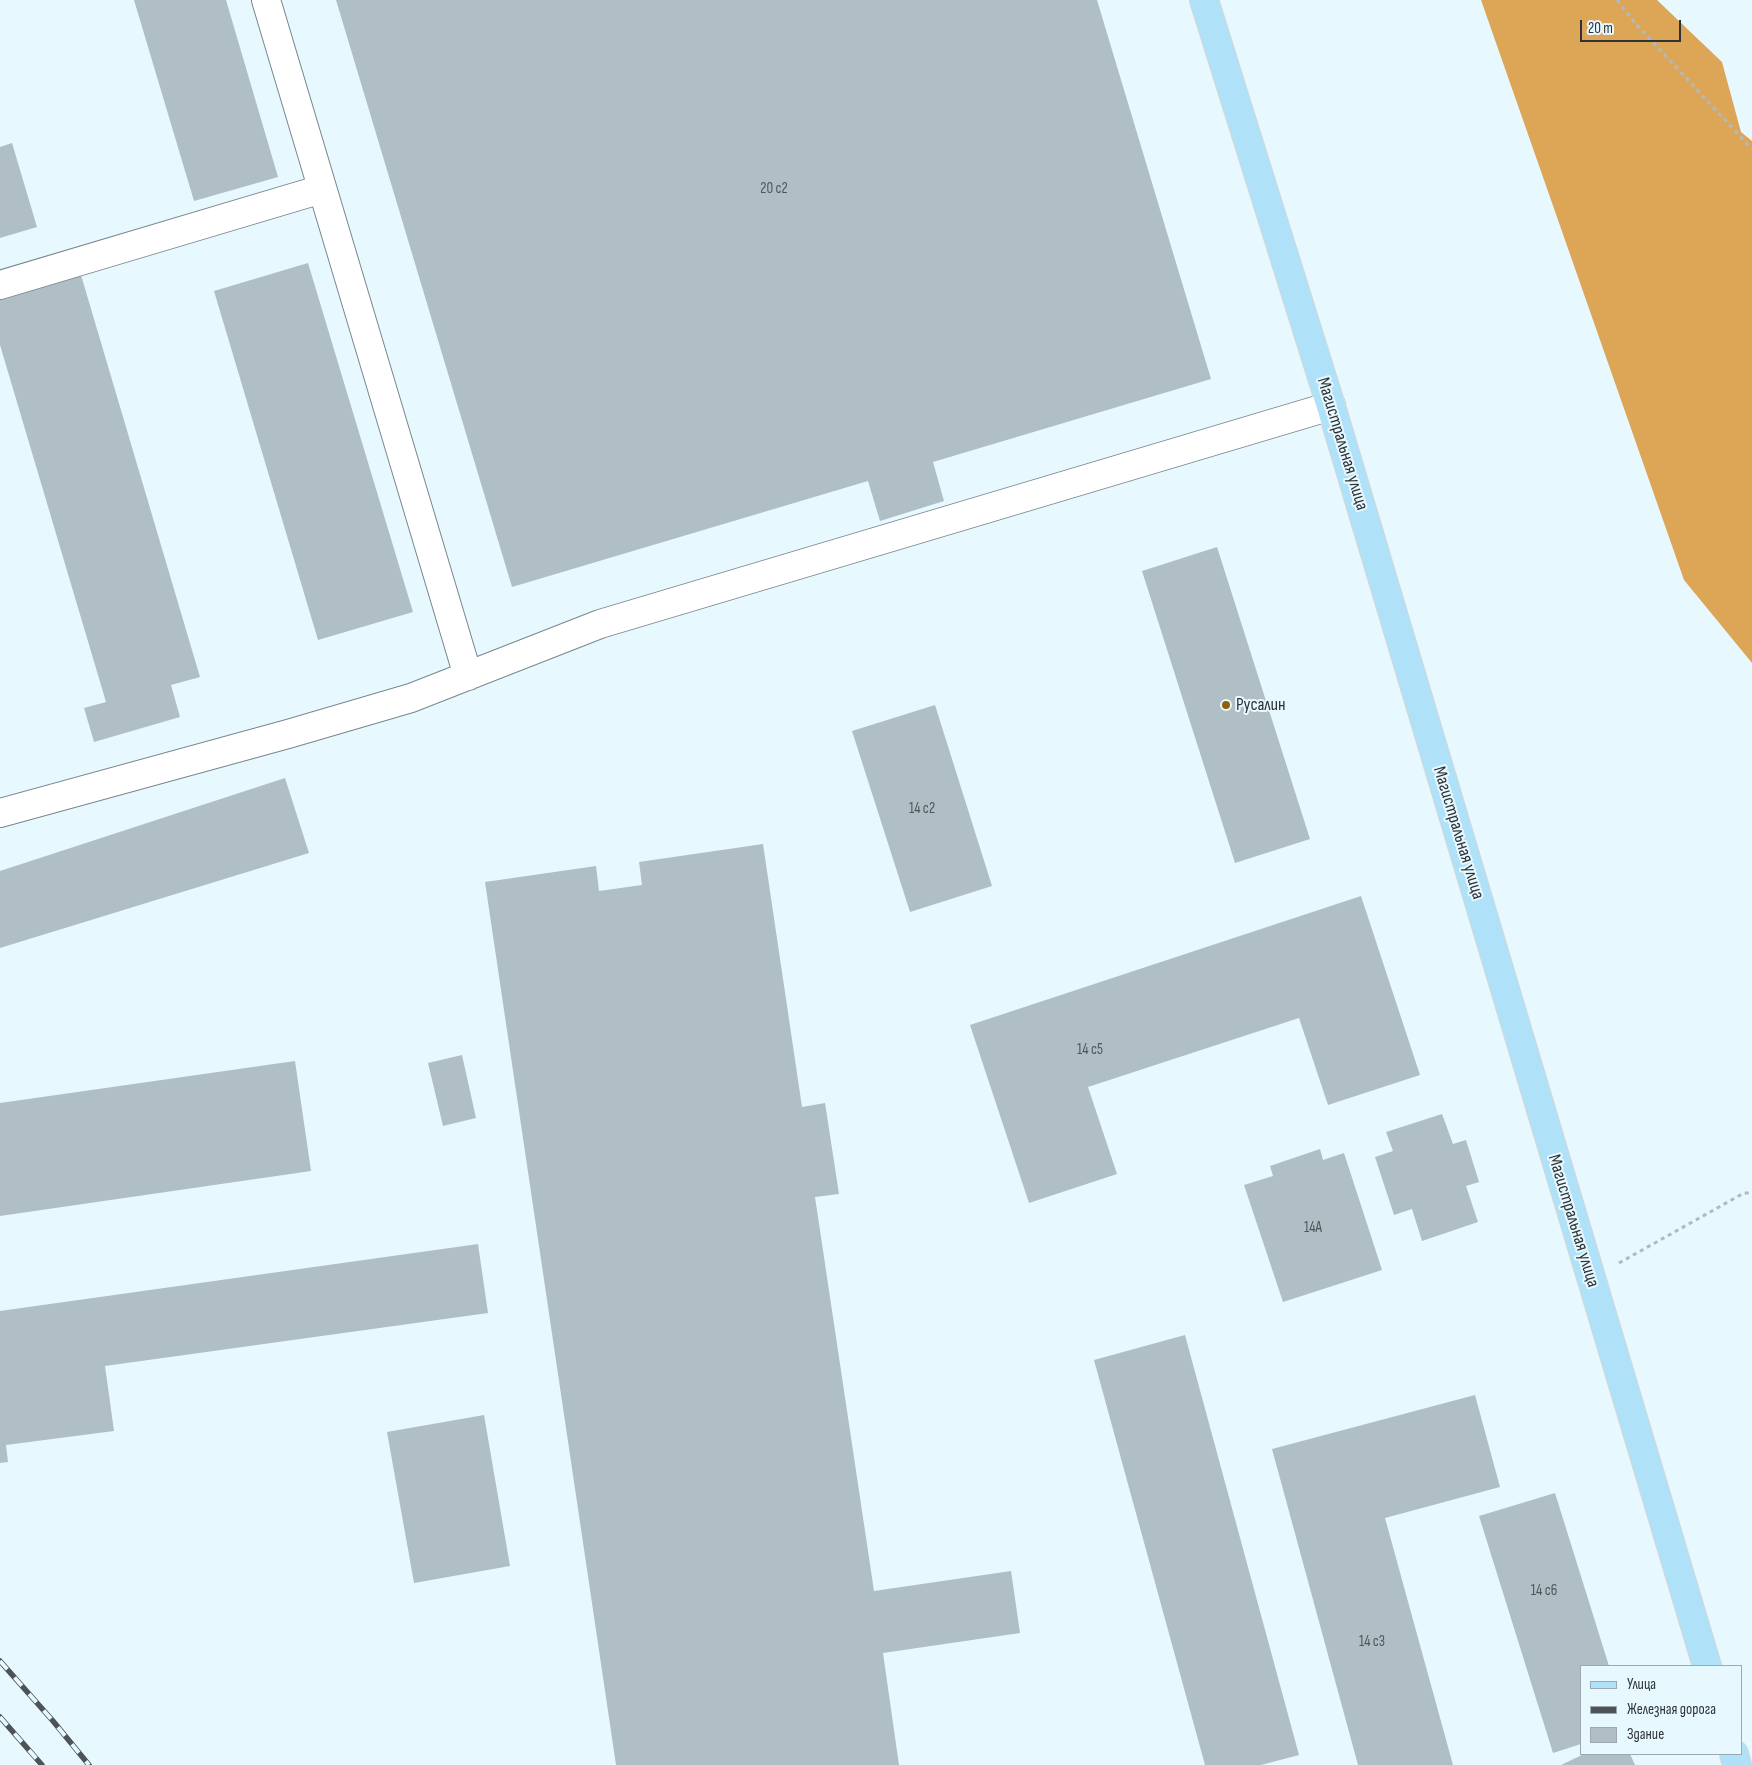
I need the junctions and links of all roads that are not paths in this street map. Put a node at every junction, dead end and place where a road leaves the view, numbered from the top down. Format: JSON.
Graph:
{"nodes":[{"id":1,"x":266,"y":0,"type":"edge"},
{"id":2,"x":1204,"y":0,"type":"edge"},
{"id":3,"x":322,"y":188,"type":"junction"},
{"id":4,"x":0,"y":285,"type":"edge"},
{"id":5,"x":1331,"y":406,"type":"junction"},
{"id":6,"x":468,"y":676,"type":"junction"},
{"id":7,"x":0,"y":813,"type":"edge"},
{"id":8,"x":1707,"y":1665,"type":"edge"}],
"edges":[{"from":1,"to":3,"type":"lane"},
{"from":2,"to":5,"type":"main road","name":"Магистральная улица"},
{"from":3,"to":4,"type":"lane"},
{"from":3,"to":6,"type":"lane"},
{"from":5,"to":6,"type":"lane"},
{"from":5,"to":8,"type":"main road","name":"Магистральная улица"},
{"from":6,"to":7,"type":"lane"}]}
